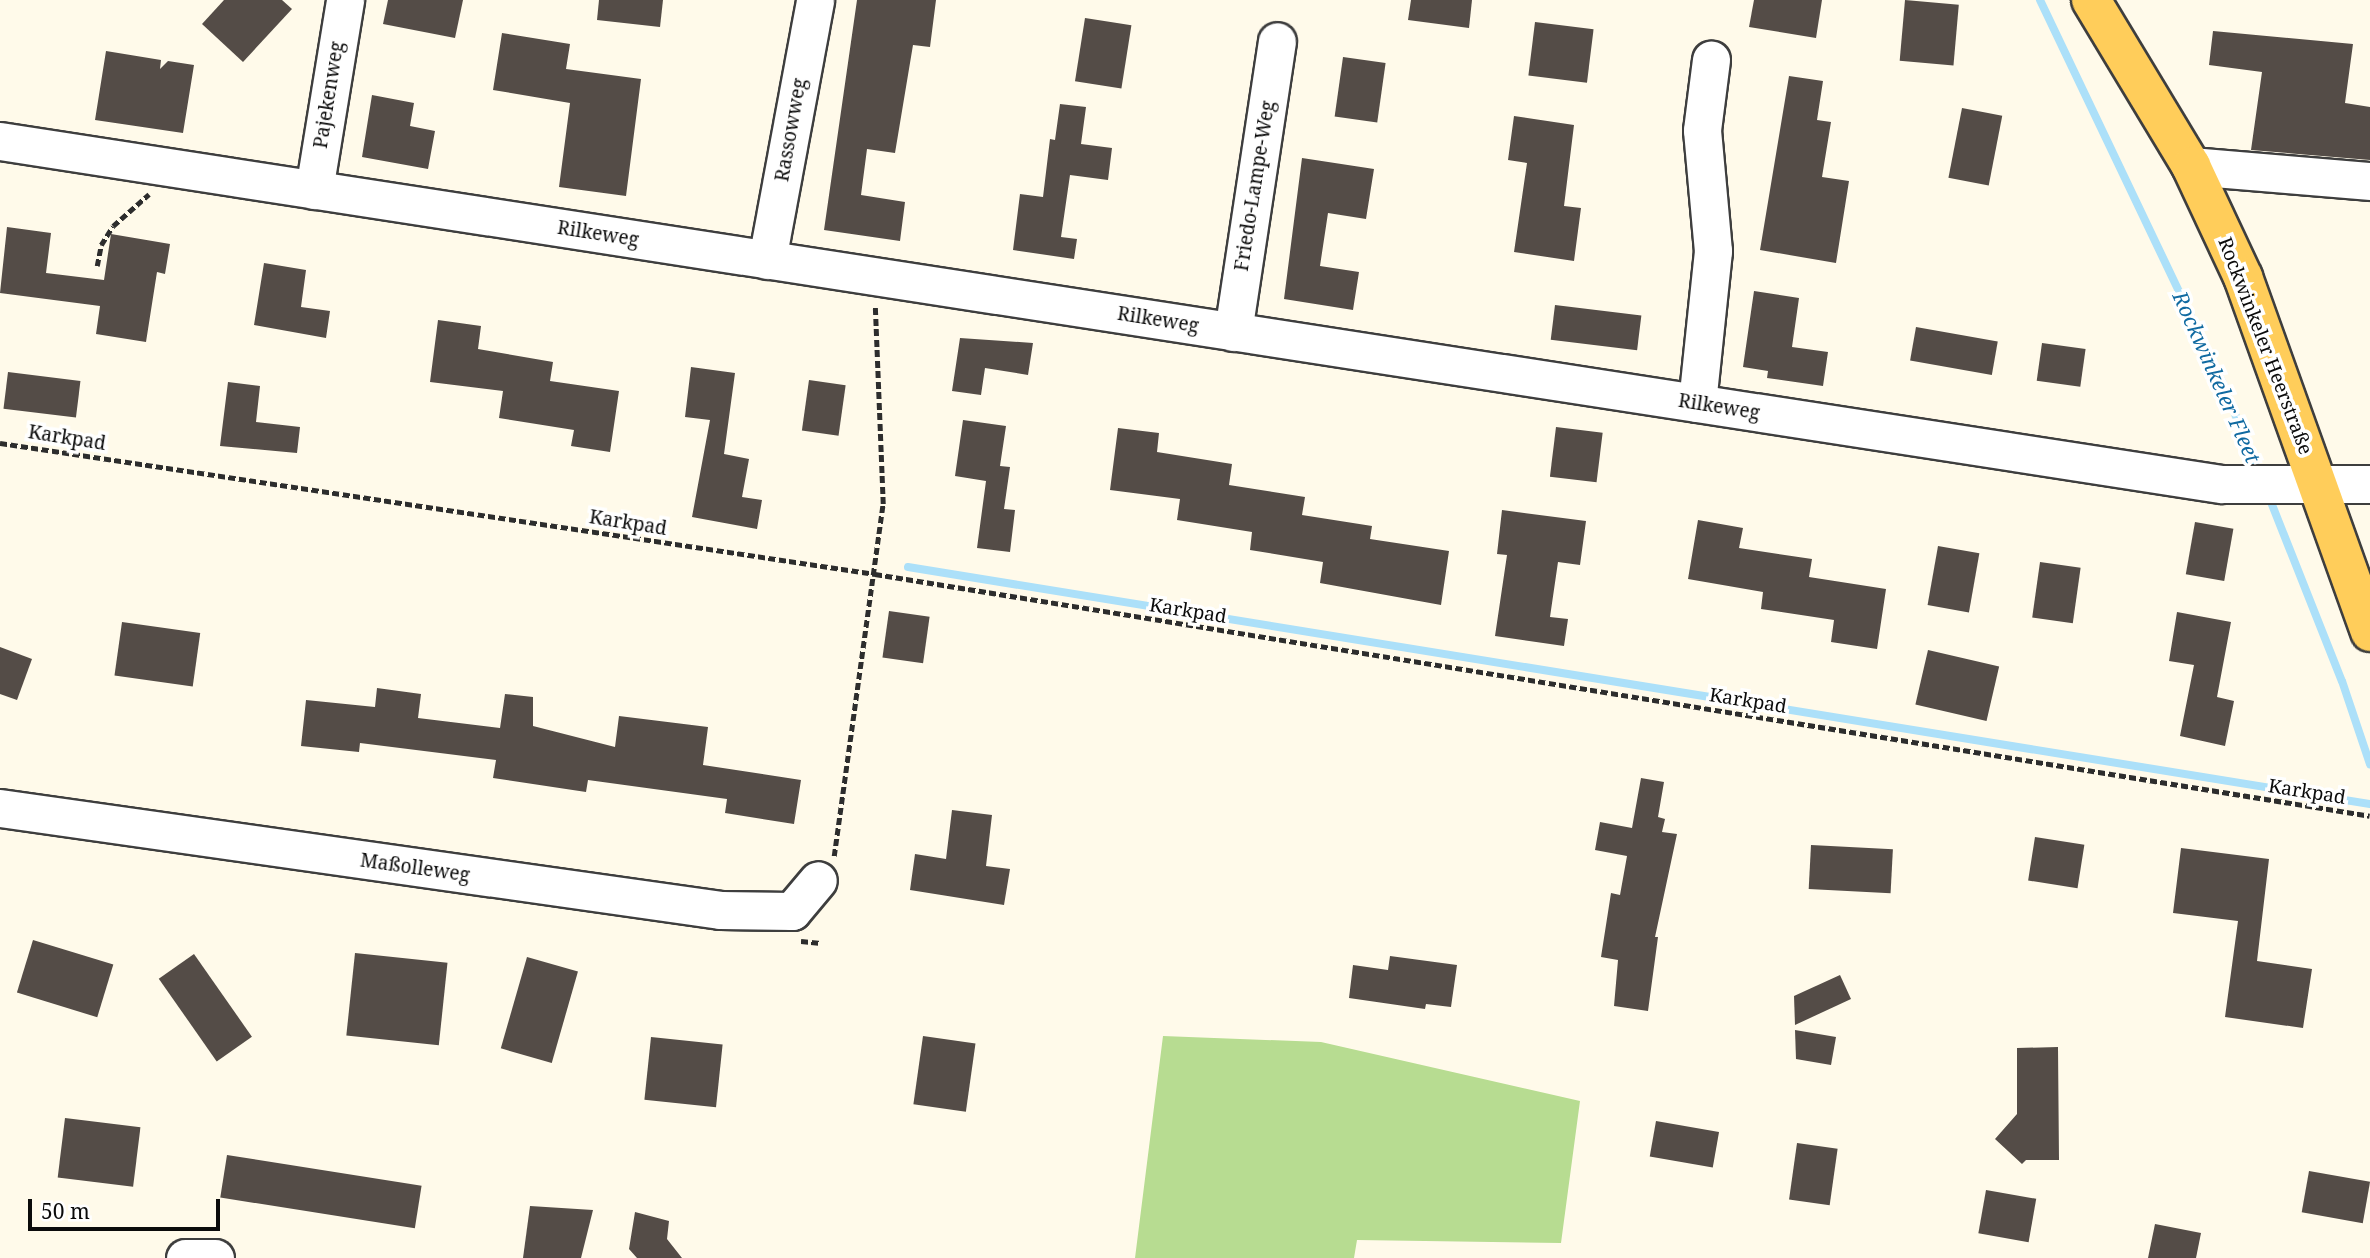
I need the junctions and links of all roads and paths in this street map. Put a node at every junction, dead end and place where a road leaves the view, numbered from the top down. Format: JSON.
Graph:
{"nodes":[{"id":1,"x":345,"y":0,"type":"edge"},
{"id":2,"x":815,"y":0,"type":"edge"},
{"id":3,"x":2091,"y":0,"type":"edge"},
{"id":4,"x":1277,"y":41,"type":"dead end"},
{"id":5,"x":1711,"y":60,"type":"dead end"},
{"id":6,"x":0,"y":141,"type":"edge"},
{"id":7,"x":2191,"y":166,"type":"junction"},
{"id":8,"x":2370,"y":181,"type":"edge"},
{"id":9,"x":158,"y":188,"type":"dead end"},
{"id":10,"x":314,"y":190,"type":"junction"},
{"id":11,"x":767,"y":260,"type":"junction"},
{"id":12,"x":97,"y":266,"type":"dead end"},
{"id":13,"x":873,"y":276,"type":"junction"},
{"id":14,"x":1233,"y":332,"type":"junction"},
{"id":15,"x":1696,"y":403,"type":"junction"},
{"id":16,"x":0,"y":443,"type":"edge"},
{"id":17,"x":2302,"y":484,"type":"junction"},
{"id":18,"x":2370,"y":484,"type":"edge"},
{"id":19,"x":874,"y":574,"type":"junction"},
{"id":20,"x":2370,"y":632,"type":"edge"},
{"id":21,"x":0,"y":808,"type":"edge"},
{"id":22,"x":2370,"y":816,"type":"edge"},
{"id":23,"x":818,"y":880,"type":"joint"},
{"id":24,"x":186,"y":1258,"type":"edge"},
{"id":25,"x":215,"y":1258,"type":"edge"}],
"edges":[{"from":1,"to":10,"type":"street","name":"Pajekenweg"},
{"from":2,"to":11,"type":"street","name":"Rassowweg"},
{"from":3,"to":7,"type":"main road","name":"Rockwinkeler Heerstraße"},
{"from":4,"to":14,"type":"street","name":"Friedo-Lampe-Weg"},
{"from":5,"to":15,"type":"street"},
{"from":6,"to":10,"type":"street","name":"Rilkeweg"},
{"from":7,"to":8,"type":"street"},
{"from":7,"to":17,"type":"main road","name":"Rockwinkeler Heerstraße"},
{"from":9,"to":12,"type":"path"},
{"from":10,"to":11,"type":"street","name":"Rilkeweg"},
{"from":11,"to":13,"type":"street","name":"Rilkeweg"},
{"from":13,"to":14,"type":"street","name":"Rilkeweg"},
{"from":13,"to":19,"type":"path"},
{"from":14,"to":15,"type":"street","name":"Rilkeweg"},
{"from":15,"to":17,"type":"street","name":"Rilkeweg"},
{"from":16,"to":19,"type":"path","name":"Karkpad"},
{"from":17,"to":18,"type":"street","name":"Rilkeweg"},
{"from":17,"to":20,"type":"main road","name":"Rockwinkeler Heerstraße"},
{"from":19,"to":22,"type":"path","name":"Karkpad"},
{"from":19,"to":23,"type":"path"},
{"from":21,"to":23,"type":"street","name":"Maßolleweg"},
{"from":24,"to":25,"type":"street"}]}
